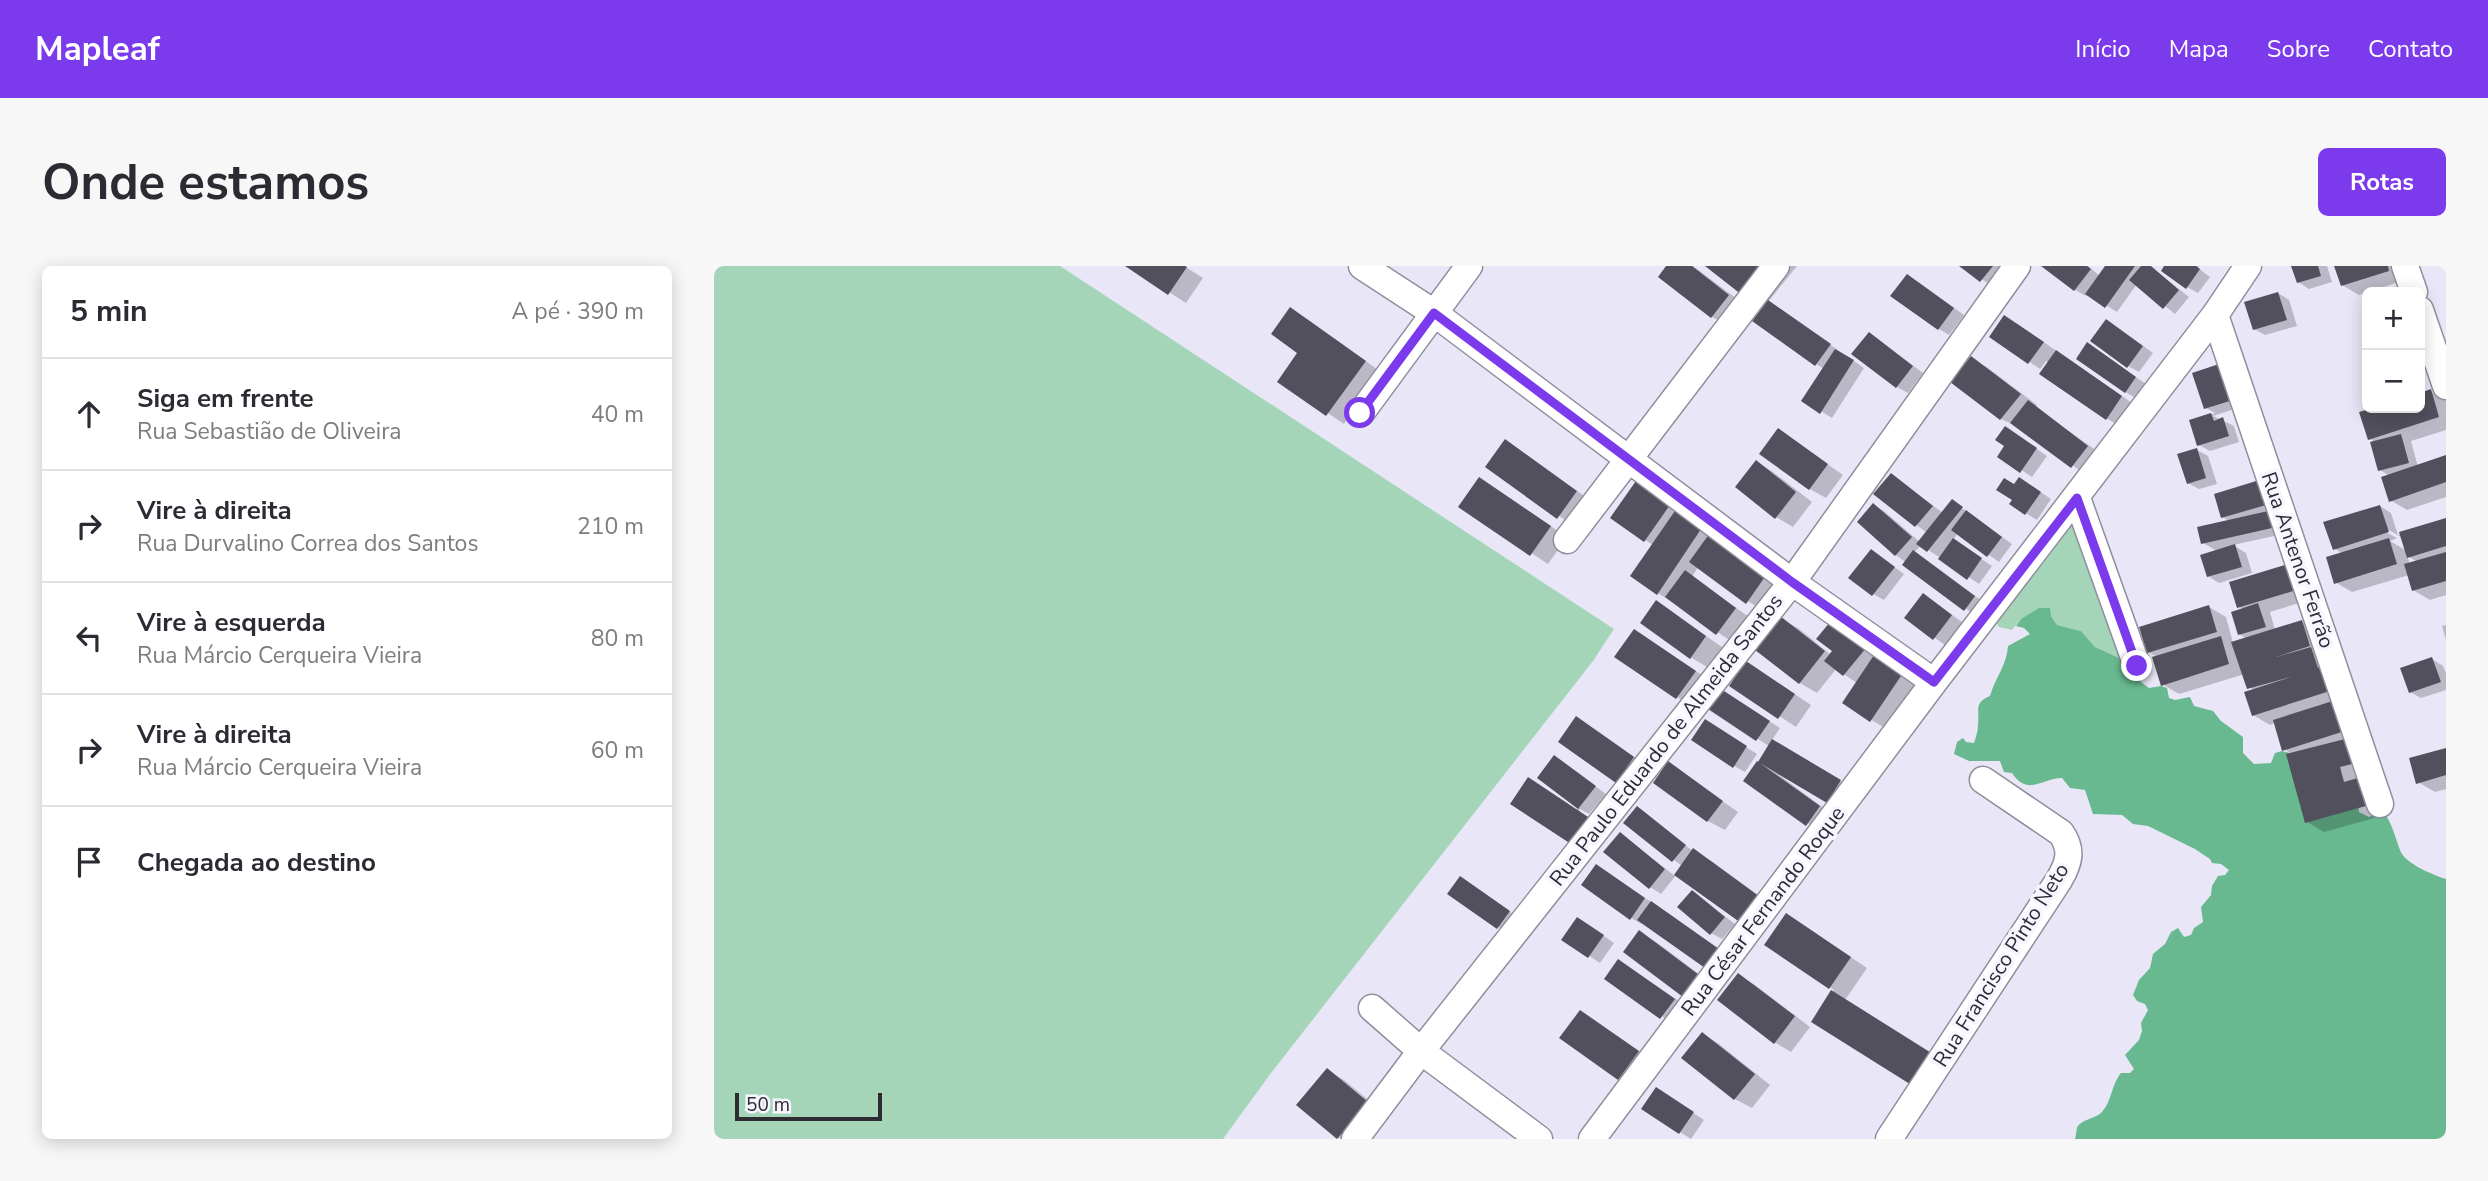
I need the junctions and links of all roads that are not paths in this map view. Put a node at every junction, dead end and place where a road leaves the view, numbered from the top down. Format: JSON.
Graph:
{"nodes":[{"id":1,"x":1362,"y":266,"type":"edge"},
{"id":2,"x":1469,"y":266,"type":"edge"},
{"id":3,"x":1776,"y":266,"type":"edge"},
{"id":4,"x":2017,"y":266,"type":"edge"},
{"id":5,"x":2404,"y":266,"type":"edge"},
{"id":6,"x":2240,"y":269,"type":"edge"},
{"id":7,"x":2412,"y":287,"type":"edge"},
{"id":8,"x":1434,"y":313,"type":"junction"},
{"id":9,"x":2215,"y":315,"type":"junction"},
{"id":10,"x":2425,"y":325,"type":"edge"},
{"id":11,"x":2446,"y":386,"type":"edge"},
{"id":12,"x":1360,"y":413,"type":"dead end"},
{"id":13,"x":1628,"y":458,"type":"junction"},
{"id":14,"x":2077,"y":498,"type":"junction"},
{"id":15,"x":1567,"y":540,"type":"dead end"},
{"id":16,"x":1792,"y":582,"type":"junction"},
{"id":17,"x":2137,"y":666,"type":"dead end"},
{"id":18,"x":1934,"y":682,"type":"junction"},
{"id":19,"x":1983,"y":780,"type":"dead end"},
{"id":20,"x":2380,"y":804,"type":"dead end"},
{"id":21,"x":1372,"y":1008,"type":"dead end"},
{"id":22,"x":1421,"y":1051,"type":"junction"},
{"id":23,"x":1355,"y":1139,"type":"edge"},
{"id":24,"x":1539,"y":1139,"type":"edge"},
{"id":25,"x":1592,"y":1139,"type":"edge"},
{"id":26,"x":1889,"y":1139,"type":"edge"}],
"edges":[{"from":1,"to":8,"type":"street"},
{"from":2,"to":8,"type":"street"},
{"from":3,"to":13,"type":"street"},
{"from":4,"to":16,"type":"street","name":"Rua Paulo Eduardo de Almeida Santos"},
{"from":5,"to":7,"type":"street"},
{"from":6,"to":9,"type":"street","name":"Rua César Fernando Roque"},
{"from":8,"to":12,"type":"street"},
{"from":8,"to":13,"type":"street"},
{"from":9,"to":14,"type":"street","name":"Rua César Fernando Roque"},
{"from":9,"to":20,"type":"street","name":"Rua Antenor Ferrão"},
{"from":10,"to":11,"type":"street"},
{"from":13,"to":15,"type":"street"},
{"from":13,"to":16,"type":"street"},
{"from":14,"to":17,"type":"street"},
{"from":14,"to":18,"type":"street","name":"Rua César Fernando Roque"},
{"from":16,"to":18,"type":"street"},
{"from":16,"to":22,"type":"street","name":"Rua Paulo Eduardo de Almeida Santos"},
{"from":18,"to":25,"type":"street","name":"Rua César Fernando Roque"},
{"from":19,"to":26,"type":"street","name":"Rua Francisco Pinto Neto"},
{"from":21,"to":22,"type":"street"},
{"from":22,"to":23,"type":"street","name":"Rua Paulo Eduardo de Almeida Santos"},
{"from":22,"to":24,"type":"street"}]}
